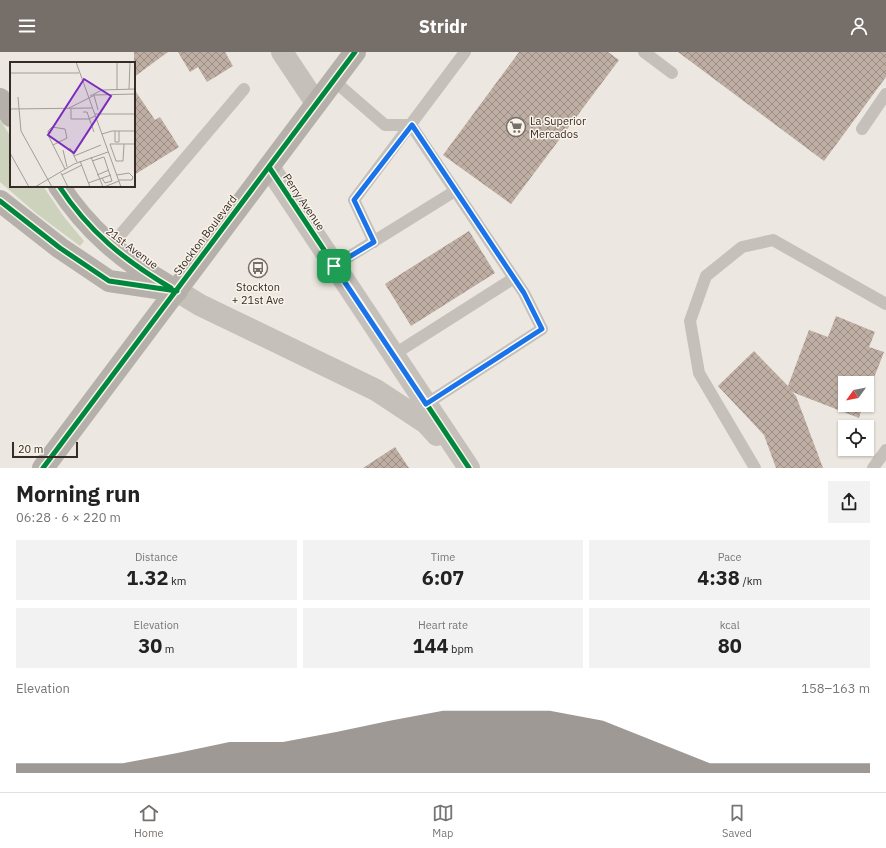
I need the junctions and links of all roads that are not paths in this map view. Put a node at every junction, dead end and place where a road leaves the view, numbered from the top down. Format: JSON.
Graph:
{"nodes":[{"id":1,"x":282,"y":52,"type":"edge"},
{"id":2,"x":354,"y":52,"type":"edge"},
{"id":3,"x":465,"y":52,"type":"edge"},
{"id":4,"x":644,"y":52,"type":"edge"},
{"id":5,"x":672,"y":73,"type":"dead end"},
{"id":6,"x":333,"y":80,"type":"junction"},
{"id":7,"x":244,"y":90,"type":"dead end"},
{"id":8,"x":886,"y":94,"type":"edge"},
{"id":9,"x":0,"y":99,"type":"edge"},
{"id":10,"x":316,"y":103,"type":"junction"},
{"id":11,"x":10,"y":114,"type":"edge"},
{"id":12,"x":412,"y":125,"type":"junction"},
{"id":13,"x":862,"y":128,"type":"dead end"},
{"id":14,"x":269,"y":167,"type":"junction"},
{"id":15,"x":59,"y":187,"type":"edge"},
{"id":16,"x":456,"y":191,"type":"junction"},
{"id":17,"x":0,"y":201,"type":"edge"},
{"id":18,"x":374,"y":242,"type":"junction"},
{"id":19,"x":110,"y":247,"type":"junction"},
{"id":20,"x":334,"y":266,"type":"junction"},
{"id":21,"x":514,"y":278,"type":"junction"},
{"id":22,"x":177,"y":290,"type":"junction"},
{"id":23,"x":886,"y":304,"type":"edge"},
{"id":24,"x":393,"y":355,"type":"junction"},
{"id":25,"x":426,"y":404,"type":"junction"},
{"id":26,"x":886,"y":450,"type":"edge"},
{"id":27,"x":467,"y":466,"type":"edge"},
{"id":28,"x":43,"y":468,"type":"edge"},
{"id":29,"x":755,"y":468,"type":"edge"},
{"id":30,"x":873,"y":468,"type":"edge"}],
"edges":[{"from":1,"to":10,"type":"street"},
{"from":2,"to":6,"type":"main road","name":"Stockton Boulevard"},
{"from":3,"to":12,"type":"lane"},
{"from":4,"to":5,"type":"lane"},
{"from":6,"to":10,"type":"main road","name":"Stockton Boulevard"},
{"from":6,"to":12,"type":"lane"},
{"from":7,"to":19,"type":"lane"},
{"from":8,"to":13,"type":"lane"},
{"from":9,"to":11,"type":"main road"},
{"from":10,"to":14,"type":"main road","name":"Stockton Boulevard"},
{"from":12,"to":16,"type":"lane"},
{"from":12,"to":18,"type":"lane"},
{"from":14,"to":20,"type":"street","name":"Perry Avenue"},
{"from":14,"to":22,"type":"main road","name":"Stockton Boulevard"},
{"from":15,"to":19,"type":"main road","name":"21st Avenue"},
{"from":16,"to":18,"type":"lane"},
{"from":16,"to":21,"type":"lane"},
{"from":17,"to":22,"type":"main road","name":"21st Avenue"},
{"from":18,"to":20,"type":"lane"},
{"from":19,"to":22,"type":"main road","name":"21st Avenue"},
{"from":20,"to":24,"type":"street","name":"Perry Avenue"},
{"from":21,"to":24,"type":"lane"},
{"from":21,"to":25,"type":"lane"},
{"from":22,"to":27,"type":"street","name":"21st Avenue"},
{"from":22,"to":28,"type":"main road","name":"Stockton Boulevard"},
{"from":23,"to":29,"type":"lane"},
{"from":24,"to":25,"type":"street","name":"Perry Avenue"},
{"from":25,"to":27,"type":"street","name":"Perry Avenue"},
{"from":26,"to":30,"type":"lane"}]}
